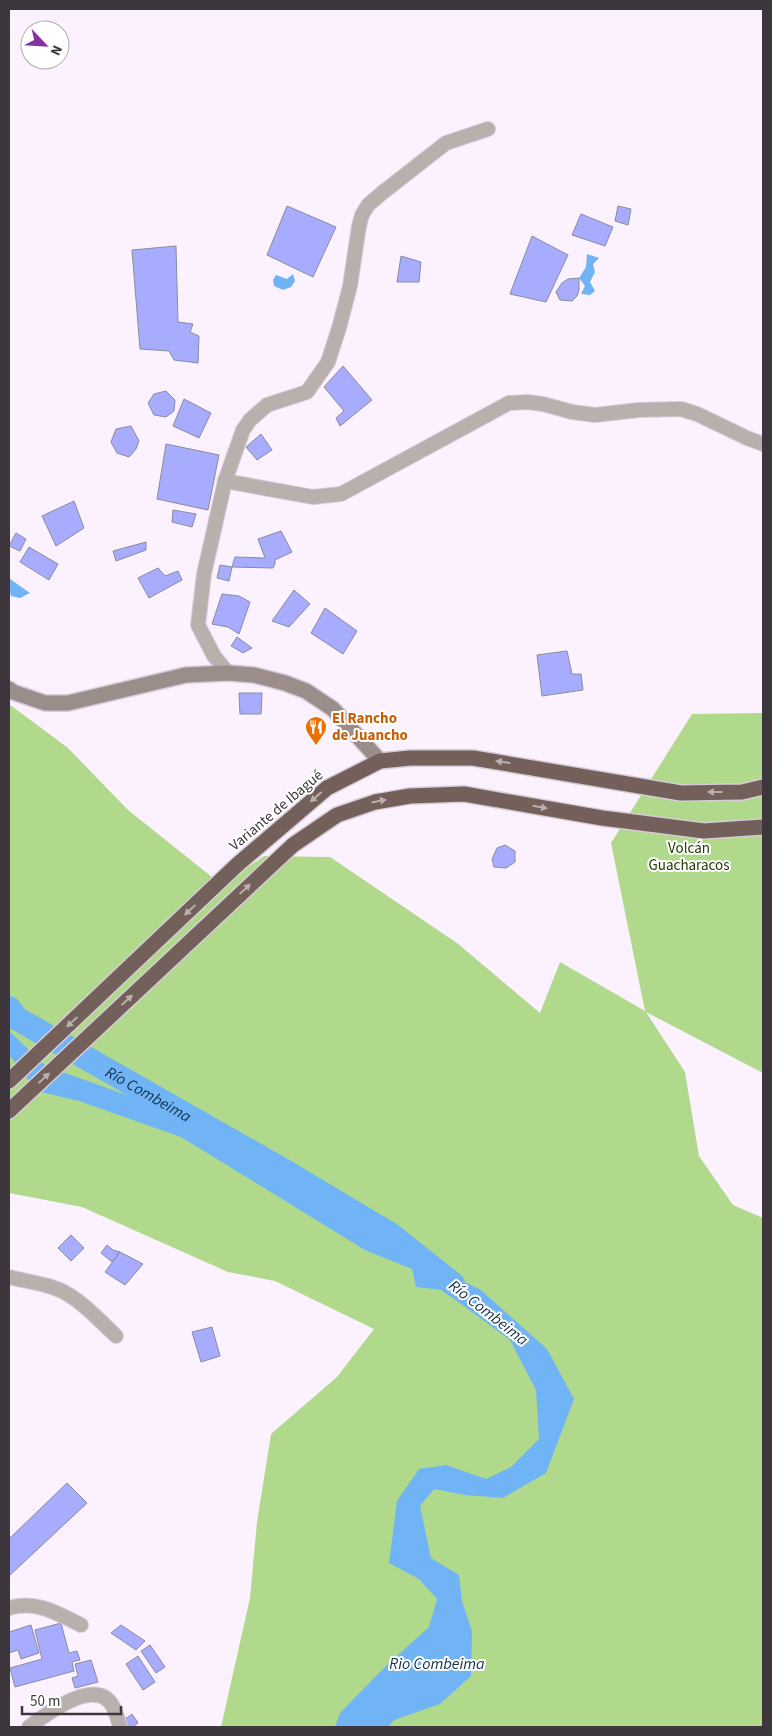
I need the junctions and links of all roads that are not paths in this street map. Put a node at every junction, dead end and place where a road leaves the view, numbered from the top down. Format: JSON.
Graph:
{"nodes":[{"id":1,"x":488,"y":130,"type":"dead end"},
{"id":2,"x":763,"y":444,"type":"edge"},
{"id":3,"x":225,"y":481,"type":"junction"},
{"id":4,"x":228,"y":674,"type":"junction"},
{"id":5,"x":9,"y":689,"type":"edge"},
{"id":6,"x":380,"y":761,"type":"junction"},
{"id":7,"x":763,"y":787,"type":"edge"},
{"id":8,"x":763,"y":827,"type":"edge"},
{"id":9,"x":9,"y":1081,"type":"edge"},
{"id":10,"x":9,"y":1111,"type":"edge"},
{"id":11,"x":9,"y":1277,"type":"edge"},
{"id":12,"x":116,"y":1336,"type":"dead end"},
{"id":13,"x":9,"y":1608,"type":"edge"},
{"id":14,"x":81,"y":1625,"type":"dead end"},
{"id":15,"x":29,"y":1727,"type":"edge"},
{"id":16,"x":120,"y":1727,"type":"edge"}],
"edges":[{"from":1,"to":3,"type":"street"},
{"from":2,"to":3,"type":"street"},
{"from":3,"to":4,"type":"street"},
{"from":4,"to":5,"type":"street"},
{"from":4,"to":6,"type":"street"},
{"from":7,"to":6,"type":"highway","name":"Variante de Ibagué","one_way":true},
{"from":6,"to":9,"type":"highway","name":"Variante de Ibagué","one_way":true},
{"from":10,"to":8,"type":"highway","one_way":true},
{"from":11,"to":12,"type":"street"},
{"from":13,"to":14,"type":"street"},
{"from":15,"to":16,"type":"street"}]}
